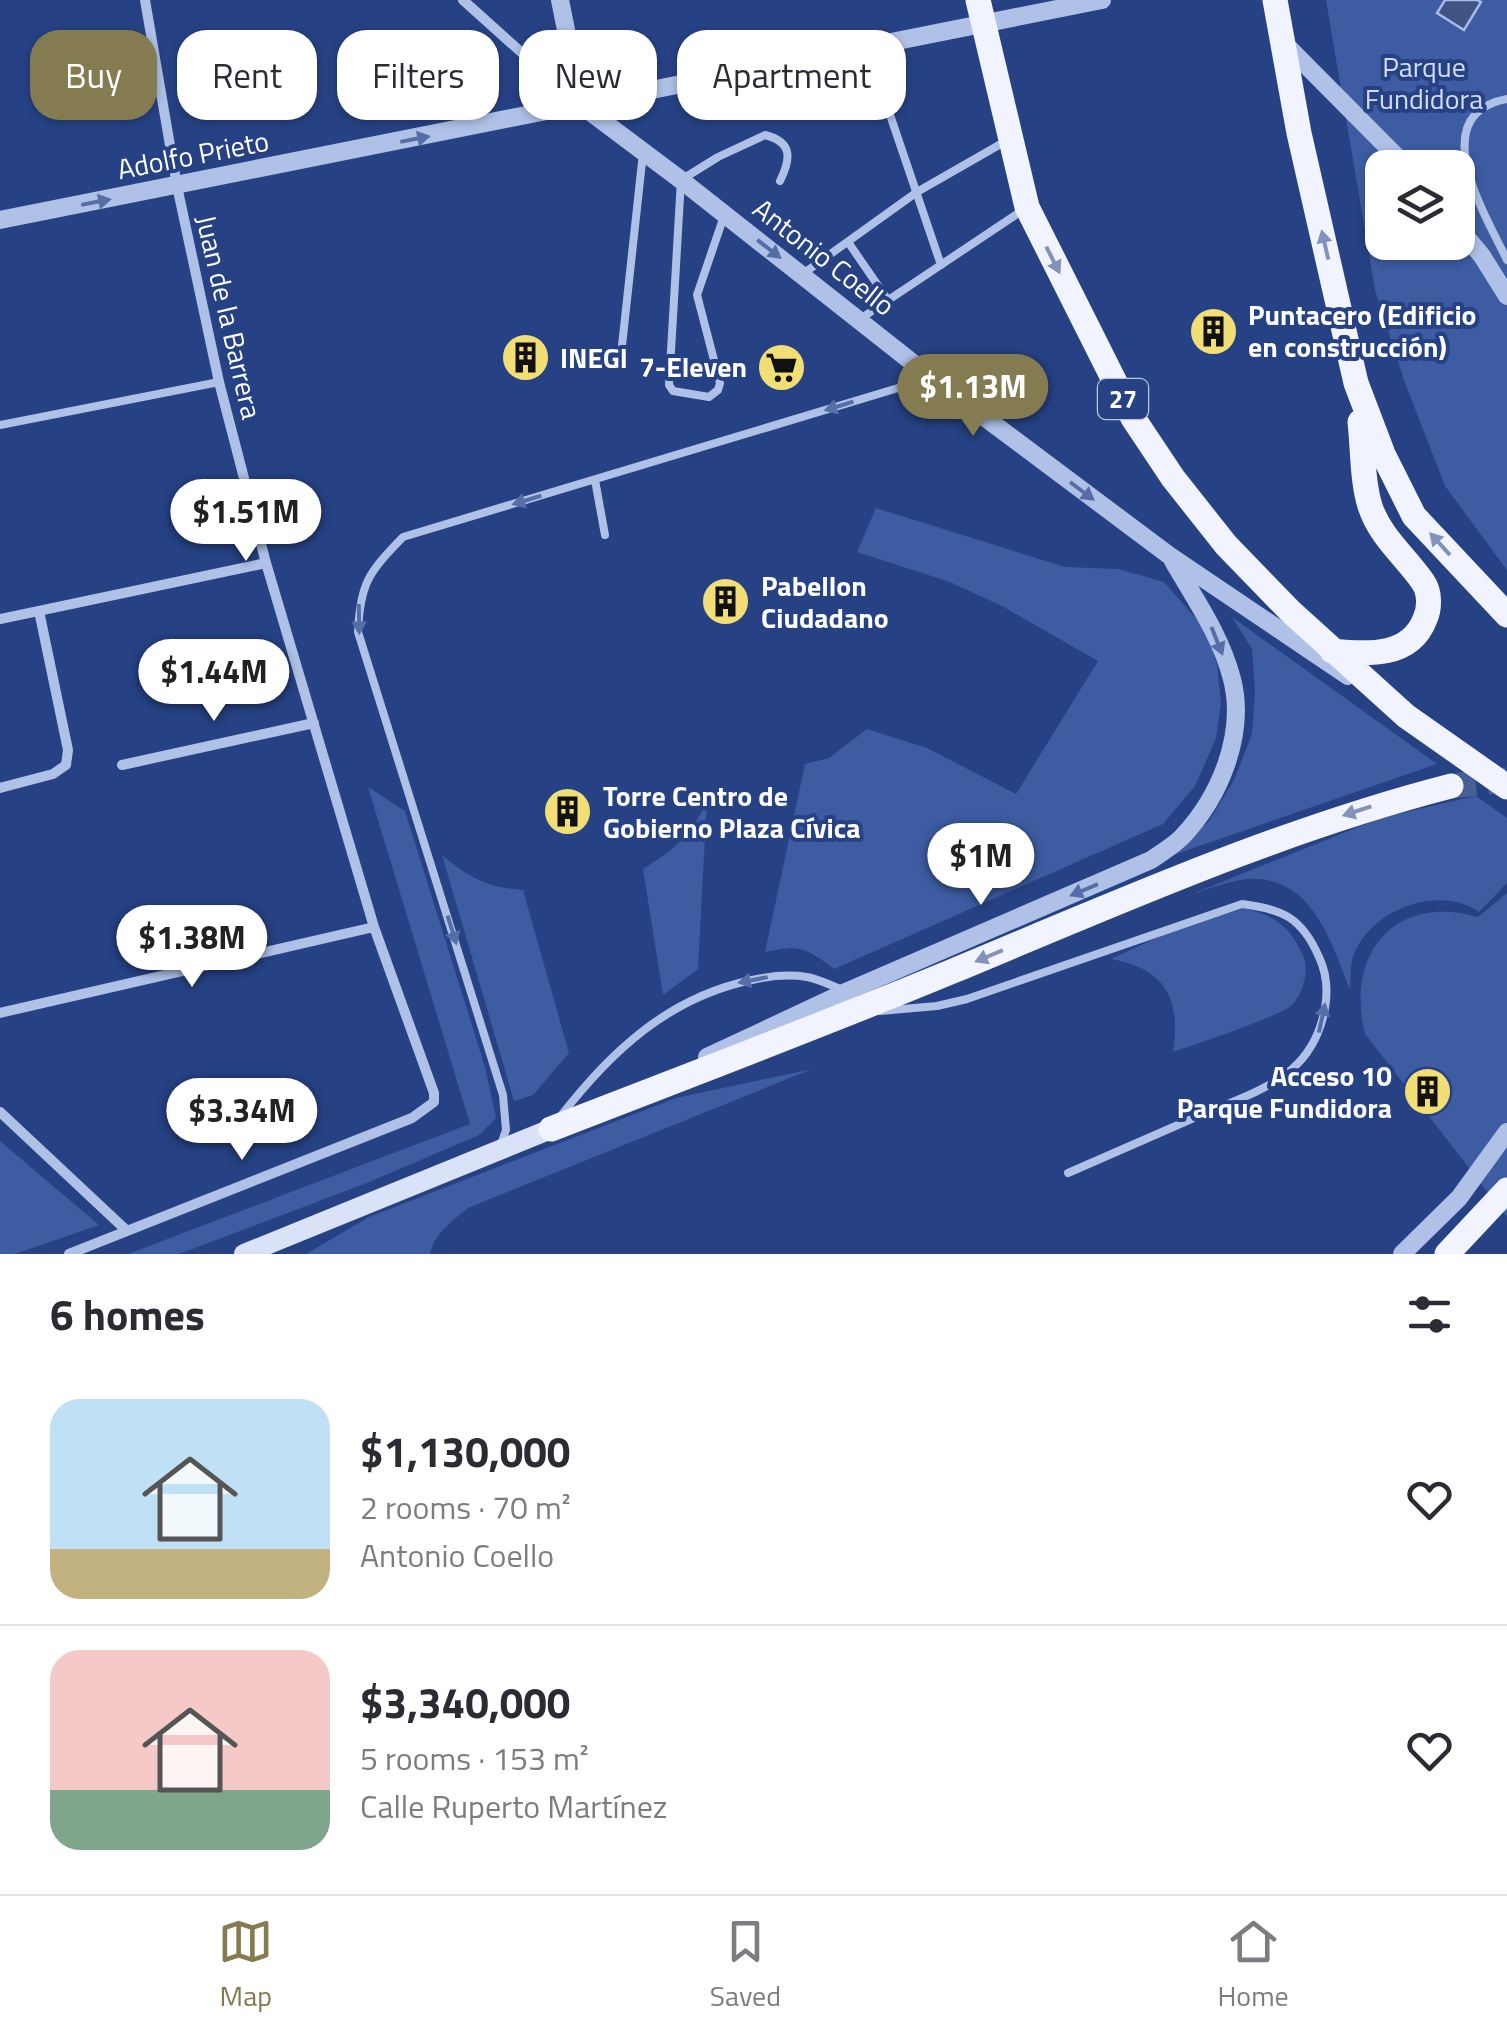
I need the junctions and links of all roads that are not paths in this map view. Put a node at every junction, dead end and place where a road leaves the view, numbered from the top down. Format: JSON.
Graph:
{"nodes":[{"id":1,"x":145,"y":0,"type":"edge"},
{"id":2,"x":463,"y":0,"type":"edge"},
{"id":3,"x":560,"y":0,"type":"edge"},
{"id":4,"x":1102,"y":0,"type":"edge"},
{"id":5,"x":1275,"y":0,"type":"edge"},
{"id":6,"x":980,"y":11,"type":"edge"},
{"id":7,"x":566,"y":30,"type":"edge"},
{"id":8,"x":906,"y":33,"type":"edge"},
{"id":9,"x":1283,"y":42,"type":"junction"},
{"id":10,"x":519,"y":50,"type":"edge"},
{"id":11,"x":1507,"y":99,"type":"edge"},
{"id":12,"x":519,"y":117,"type":"edge"},
{"id":13,"x":600,"y":120,"type":"edge"},
{"id":14,"x":893,"y":120,"type":"edge"},
{"id":15,"x":1010,"y":139,"type":"junction"},
{"id":16,"x":1390,"y":150,"type":"edge"},
{"id":17,"x":642,"y":152,"type":"junction"},
{"id":18,"x":681,"y":180,"type":"junction"},
{"id":19,"x":780,"y":181,"type":"dead end"},
{"id":20,"x":176,"y":186,"type":"junction"},
{"id":21,"x":917,"y":192,"type":"junction"},
{"id":22,"x":1026,"y":207,"type":"junction"},
{"id":23,"x":725,"y":214,"type":"junction"},
{"id":24,"x":0,"y":220,"type":"edge"},
{"id":25,"x":848,"y":242,"type":"junction"},
{"id":26,"x":1475,"y":248,"type":"edge"},
{"id":27,"x":1507,"y":260,"type":"edge"},
{"id":28,"x":941,"y":265,"type":"junction"},
{"id":29,"x":801,"y":275,"type":"junction"},
{"id":30,"x":675,"y":283,"type":"junction"},
{"id":31,"x":697,"y":295,"type":"junction"},
{"id":32,"x":1507,"y":296,"type":"edge"},
{"id":33,"x":888,"y":300,"type":"junction"},
{"id":34,"x":860,"y":319,"type":"junction"},
{"id":35,"x":620,"y":364,"type":"dead end"},
{"id":36,"x":932,"y":378,"type":"junction"},
{"id":37,"x":219,"y":382,"type":"junction"},
{"id":38,"x":1356,"y":383,"type":"junction"},
{"id":39,"x":0,"y":425,"type":"edge"},
{"id":40,"x":595,"y":480,"type":"junction"},
{"id":41,"x":605,"y":535,"type":"dead end"},
{"id":42,"x":1170,"y":556,"type":"junction"},
{"id":43,"x":266,"y":563,"type":"junction"},
{"id":44,"x":39,"y":611,"type":"junction"},
{"id":45,"x":1507,"y":615,"type":"edge"},
{"id":46,"x":0,"y":619,"type":"edge"},
{"id":47,"x":1332,"y":651,"type":"junction"},
{"id":48,"x":1406,"y":716,"type":"junction"},
{"id":49,"x":314,"y":723,"type":"junction"},
{"id":50,"x":122,"y":765,"type":"dead end"},
{"id":51,"x":1451,"y":786,"type":"tunnel mouth"},
{"id":52,"x":1507,"y":787,"type":"edge"},
{"id":53,"x":0,"y":788,"type":"edge"},
{"id":54,"x":374,"y":927,"type":"junction"},
{"id":55,"x":849,"y":1002,"type":"junction"},
{"id":56,"x":0,"y":1013,"type":"edge"},
{"id":57,"x":0,"y":1112,"type":"edge"},
{"id":58,"x":551,"y":1129,"type":"junction"},
{"id":59,"x":1507,"y":1132,"type":"edge"},
{"id":60,"x":499,"y":1150,"type":"junction"},
{"id":61,"x":1068,"y":1172,"type":"dead end"},
{"id":62,"x":1507,"y":1190,"type":"edge"},
{"id":63,"x":126,"y":1230,"type":"junction"},
{"id":64,"x":69,"y":1254,"type":"edge"},
{"id":65,"x":244,"y":1254,"type":"edge"},
{"id":66,"x":1402,"y":1254,"type":"edge"},
{"id":67,"x":1446,"y":1254,"type":"edge"}],
"edges":[{"from":1,"to":20,"type":"street","name":"Juan de la Barrera"},
{"from":2,"to":10,"type":"street","name":"Antonio Coello"},
{"from":3,"to":7,"type":"street"},
{"from":4,"to":6,"type":"street","name":"Adolfo Prieto"},
{"from":5,"to":9,"type":"main road"},
{"from":6,"to":8,"type":"street","name":"Adolfo Prieto"},
{"from":6,"to":15,"type":"main road","number":"27"},
{"from":9,"to":16,"type":"street"},
{"from":38,"to":9,"type":"main road","one_way":true},
{"from":11,"to":27,"type":"lane"},
{"from":20,"to":12,"type":"street","name":"Adolfo Prieto","one_way":true},
{"from":13,"to":17,"type":"street","name":"Antonio Coello"},
{"from":14,"to":21,"type":"lane"},
{"from":15,"to":21,"type":"lane"},
{"from":15,"to":22,"type":"main road","number":"27"},
{"from":17,"to":18,"type":"street","name":"Antonio Coello"},
{"from":17,"to":35,"type":"lane"},
{"from":18,"to":19,"type":"lane"},
{"from":18,"to":23,"type":"street","name":"Antonio Coello"},
{"from":18,"to":30,"type":"lane"},
{"from":24,"to":20,"type":"street","name":"Adolfo Prieto","one_way":true},
{"from":20,"to":37,"type":"street","name":"Juan de la Barrera"},
{"from":21,"to":25,"type":"lane"},
{"from":21,"to":28,"type":"lane"},
{"from":22,"to":28,"type":"lane"},
{"from":22,"to":47,"type":"main road","number":"27","one_way":true},
{"from":23,"to":29,"type":"street","name":"Antonio Coello","one_way":true},
{"from":23,"to":31,"type":"lane"},
{"from":25,"to":29,"type":"lane"},
{"from":25,"to":33,"type":"lane"},
{"from":26,"to":32,"type":"street"},
{"from":28,"to":33,"type":"lane"},
{"from":29,"to":34,"type":"street","name":"Antonio Coello"},
{"from":30,"to":31,"type":"lane"},
{"from":30,"to":31,"type":"lane"},
{"from":33,"to":34,"type":"lane"},
{"from":34,"to":36,"type":"street","name":"Antonio Coello"},
{"from":36,"to":40,"type":"lane","one_way":true},
{"from":36,"to":42,"type":"street","name":"Antonio Coello","one_way":true},
{"from":37,"to":39,"type":"lane"},
{"from":37,"to":43,"type":"street","name":"Juan de la Barrera"},
{"from":45,"to":38,"type":"main road","one_way":true},
{"from":38,"to":47,"type":"main road"},
{"from":40,"to":41,"type":"lane"},
{"from":40,"to":60,"type":"lane","one_way":true},
{"from":42,"to":48,"type":"street","name":"Antonio Coello"},
{"from":42,"to":55,"type":"street","one_way":true},
{"from":43,"to":44,"type":"street"},
{"from":43,"to":49,"type":"street","name":"Juan de la Barrera"},
{"from":44,"to":46,"type":"street"},
{"from":44,"to":53,"type":"street"},
{"from":47,"to":48,"type":"main road","number":"27"},
{"from":48,"to":52,"type":"main road","number":"27"},
{"from":49,"to":50,"type":"street"},
{"from":49,"to":54,"type":"street","name":"Juan de la Barrera"},
{"from":51,"to":55,"type":"main road","one_way":true},
{"from":54,"to":56,"type":"street"},
{"from":54,"to":63,"type":"street","name":"Juan de la Barrera"},
{"from":55,"to":58,"type":"main road"},
{"from":55,"to":58,"type":"lane","one_way":true},
{"from":61,"to":55,"type":"lane","one_way":true},
{"from":57,"to":63,"type":"street"},
{"from":58,"to":60,"type":"main road"},
{"from":59,"to":66,"type":"street"},
{"from":60,"to":65,"type":"main road"},
{"from":62,"to":67,"type":"main road"},
{"from":63,"to":64,"type":"street"}]}
